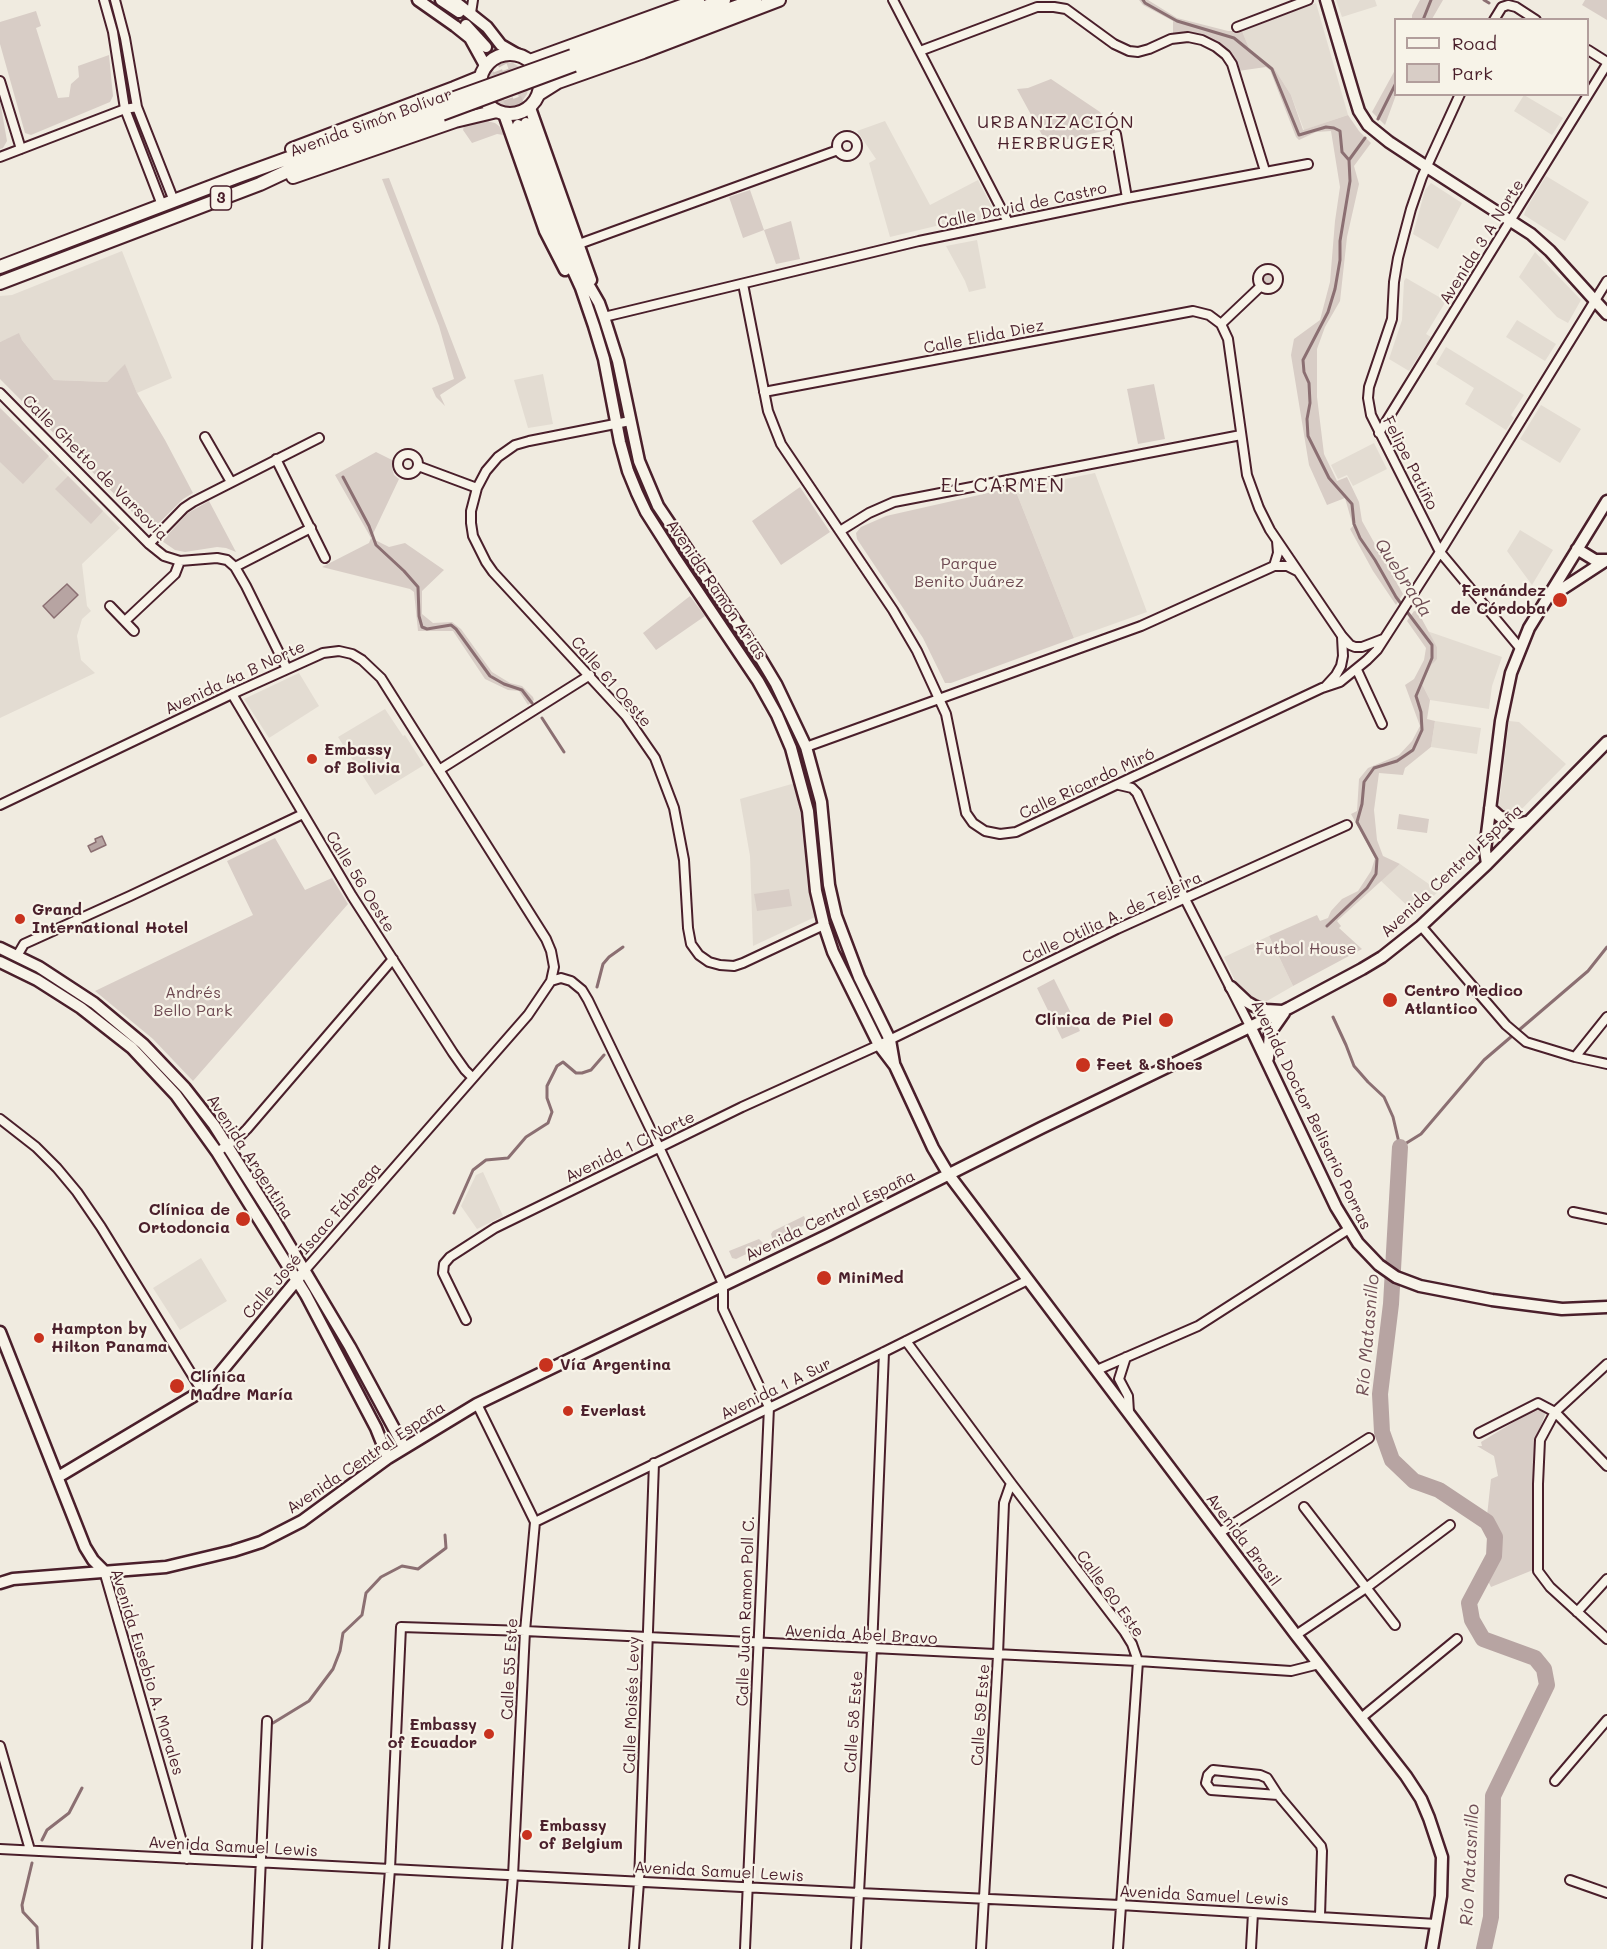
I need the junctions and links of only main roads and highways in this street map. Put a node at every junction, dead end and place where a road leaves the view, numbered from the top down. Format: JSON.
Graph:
{"nodes":[{"id":1,"x":418,"y":0,"type":"edge"},
{"id":2,"x":429,"y":0,"type":"edge"},
{"id":3,"x":441,"y":0,"type":"edge"},
{"id":4,"x":453,"y":0,"type":"edge"},
{"id":5,"x":698,"y":0,"type":"edge"},
{"id":6,"x":724,"y":0,"type":"edge"},
{"id":7,"x":755,"y":0,"type":"edge"},
{"id":8,"x":779,"y":0,"type":"edge"},
{"id":9,"x":1326,"y":0,"type":"edge"},
{"id":10,"x":525,"y":59,"type":"junction"},
{"id":11,"x":573,"y":61,"type":"junction"},
{"id":12,"x":484,"y":72,"type":"junction"},
{"id":13,"x":539,"y":94,"type":"junction"},
{"id":14,"x":530,"y":108,"type":"junction"},
{"id":15,"x":440,"y":110,"type":"junction"},
{"id":16,"x":500,"y":112,"type":"junction"},
{"id":17,"x":0,"y":267,"type":"edge"},
{"id":18,"x":0,"y":284,"type":"edge"},
{"id":19,"x":584,"y":301,"type":"junction"},
{"id":20,"x":599,"y":303,"type":"junction"},
{"id":21,"x":1607,"y":314,"type":"edge"},
{"id":22,"x":1607,"y":501,"type":"edge"},
{"id":23,"x":1577,"y":549,"type":"junction"},
{"id":24,"x":1606,"y":560,"type":"edge"},
{"id":25,"x":707,"y":580,"type":"junction"},
{"id":26,"x":696,"y":588,"type":"junction"},
{"id":27,"x":1547,"y":599,"type":"junction"},
{"id":28,"x":786,"y":737,"type":"junction"},
{"id":29,"x":1607,"y":742,"type":"edge"},
{"id":30,"x":806,"y":747,"type":"junction"},
{"id":31,"x":1490,"y":808,"type":"junction"},
{"id":32,"x":1526,"y":822,"type":"junction"},
{"id":33,"x":1487,"y":864,"type":"junction"},
{"id":34,"x":8,"y":952,"type":"edge"},
{"id":35,"x":1,"y":962,"type":"edge"},
{"id":36,"x":1231,"y":987,"type":"road end"},
{"id":37,"x":1285,"y":1010,"type":"junction"},
{"id":38,"x":1251,"y":1026,"type":"junction"},
{"id":39,"x":1268,"y":1064,"type":"junction"},
{"id":40,"x":895,"y":1066,"type":"junction"},
{"id":41,"x":949,"y":1175,"type":"junction"},
{"id":42,"x":275,"y":1221,"type":"junction"},
{"id":43,"x":264,"y":1227,"type":"junction"},
{"id":44,"x":305,"y":1270,"type":"junction"},
{"id":45,"x":296,"y":1279,"type":"junction"},
{"id":46,"x":310,"y":1291,"type":"junction"},
{"id":47,"x":1607,"y":1307,"type":"edge"},
{"id":48,"x":0,"y":1332,"type":"edge"},
{"id":49,"x":390,"y":1423,"type":"junction"},
{"id":50,"x":376,"y":1428,"type":"junction"},
{"id":51,"x":404,"y":1448,"type":"junction"},
{"id":52,"x":388,"y":1458,"type":"junction"},
{"id":53,"x":58,"y":1477,"type":"junction"},
{"id":54,"x":104,"y":1571,"type":"junction"},
{"id":55,"x":0,"y":1583,"type":"edge"},
{"id":56,"x":1432,"y":1949,"type":"edge"}],
"edges":[{"from":1,"to":12,"type":"main road"},
{"from":2,"to":3,"type":"main road"},
{"from":4,"to":10,"type":"main road"},
{"from":5,"to":11,"type":"main road"},
{"from":6,"to":11,"type":"main road","name":"Avenida Simón Bolívar","number":"3"},
{"from":7,"to":11,"type":"main road","name":"Avenida Simón Bolívar","number":"3"},
{"from":8,"to":11,"type":"main road"},
{"from":9,"to":21,"type":"main road"},
{"from":10,"to":11,"type":"main road"},
{"from":10,"to":12,"type":"main road"},
{"from":10,"to":13,"type":"main road"},
{"from":11,"to":13,"type":"main road"},
{"from":11,"to":15,"type":"main road","name":"Avenida Simón Bolívar","number":"3","bridge":true},
{"from":12,"to":15,"type":"main road"},
{"from":12,"to":16,"type":"main road"},
{"from":13,"to":14,"type":"main road"},
{"from":14,"to":16,"type":"main road"},
{"from":14,"to":20,"type":"main road"},
{"from":15,"to":16,"type":"main road"},
{"from":15,"to":17,"type":"main road","name":"Avenida Simón Bolívar","number":"3"},
{"from":15,"to":18,"type":"main road","name":"Avenida Simón Bolívar","number":"3"},
{"from":16,"to":19,"type":"main road"},
{"from":19,"to":20,"type":"main road","name":"Avenida Ramón Arias"},
{"from":19,"to":26,"type":"main road","name":"Avenida Ramón Arias"},
{"from":20,"to":25,"type":"main road","name":"Avenida Ramón Arias"},
{"from":22,"to":23,"type":"main road"},
{"from":23,"to":24,"type":"main road"},
{"from":23,"to":27,"type":"main road"},
{"from":24,"to":27,"type":"main road"},
{"from":25,"to":26,"type":"main road"},
{"from":25,"to":30,"type":"main road","name":"Avenida Ramón Arias"},
{"from":26,"to":28,"type":"main road","name":"Avenida Ramón Arias"},
{"from":27,"to":31,"type":"main road"},
{"from":28,"to":30,"type":"main road"},
{"from":28,"to":40,"type":"main road","name":"Avenida Ramón Arias"},
{"from":29,"to":32,"type":"main road","name":"Avenida Central España"},
{"from":30,"to":40,"type":"main road","name":"Avenida Ramón Arias"},
{"from":31,"to":32,"type":"main road"},
{"from":31,"to":33,"type":"main road"},
{"from":32,"to":33,"type":"main road","name":"Avenida Central España"},
{"from":33,"to":37,"type":"main road","name":"Avenida Central España"},
{"from":34,"to":42,"type":"main road","name":"Avenida Argentina"},
{"from":35,"to":43,"type":"main road","name":"Avenida Argentina"},
{"from":36,"to":37,"type":"main road"},
{"from":37,"to":38,"type":"main road","name":"Avenida Central España"},
{"from":37,"to":39,"type":"main road"},
{"from":38,"to":39,"type":"main road","name":"Avenida Doctor Belisario Porras"},
{"from":38,"to":41,"type":"main road","name":"Avenida Central España"},
{"from":39,"to":47,"type":"main road","name":"Avenida Doctor Belisario Porras"},
{"from":40,"to":41,"type":"main road","name":"Avenida Ramón Arias"},
{"from":41,"to":51,"type":"main road","name":"Avenida Central España"},
{"from":41,"to":56,"type":"main road","name":"Avenida Brasil"},
{"from":42,"to":43,"type":"main road"},
{"from":42,"to":44,"type":"main road","name":"Avenida Argentina"},
{"from":43,"to":45,"type":"main road","name":"Avenida Argentina"},
{"from":44,"to":45,"type":"main road","name":"Calle José Isaac Fábrega"},
{"from":44,"to":46,"type":"main road","name":"Avenida Argentina"},
{"from":45,"to":46,"type":"main road","name":"Avenida Argentina"},
{"from":45,"to":53,"type":"main road","name":"Calle José Isaac Fábrega"},
{"from":46,"to":49,"type":"main road","name":"Avenida Argentina"},
{"from":46,"to":50,"type":"main road","name":"Avenida Argentina"},
{"from":48,"to":53,"type":"main road","name":"Avenida Eusebio A. Morales"},
{"from":49,"to":50,"type":"main road"},
{"from":49,"to":51,"type":"main road","name":"Avenida Argentina"},
{"from":50,"to":52,"type":"main road","name":"Avenida Argentina"},
{"from":51,"to":52,"type":"main road","name":"Avenida Central España"},
{"from":52,"to":54,"type":"main road","name":"Avenida Central España"},
{"from":53,"to":54,"type":"main road","name":"Avenida Eusebio A. Morales"},
{"from":54,"to":55,"type":"main road","name":"Avenida Central España"}]}
